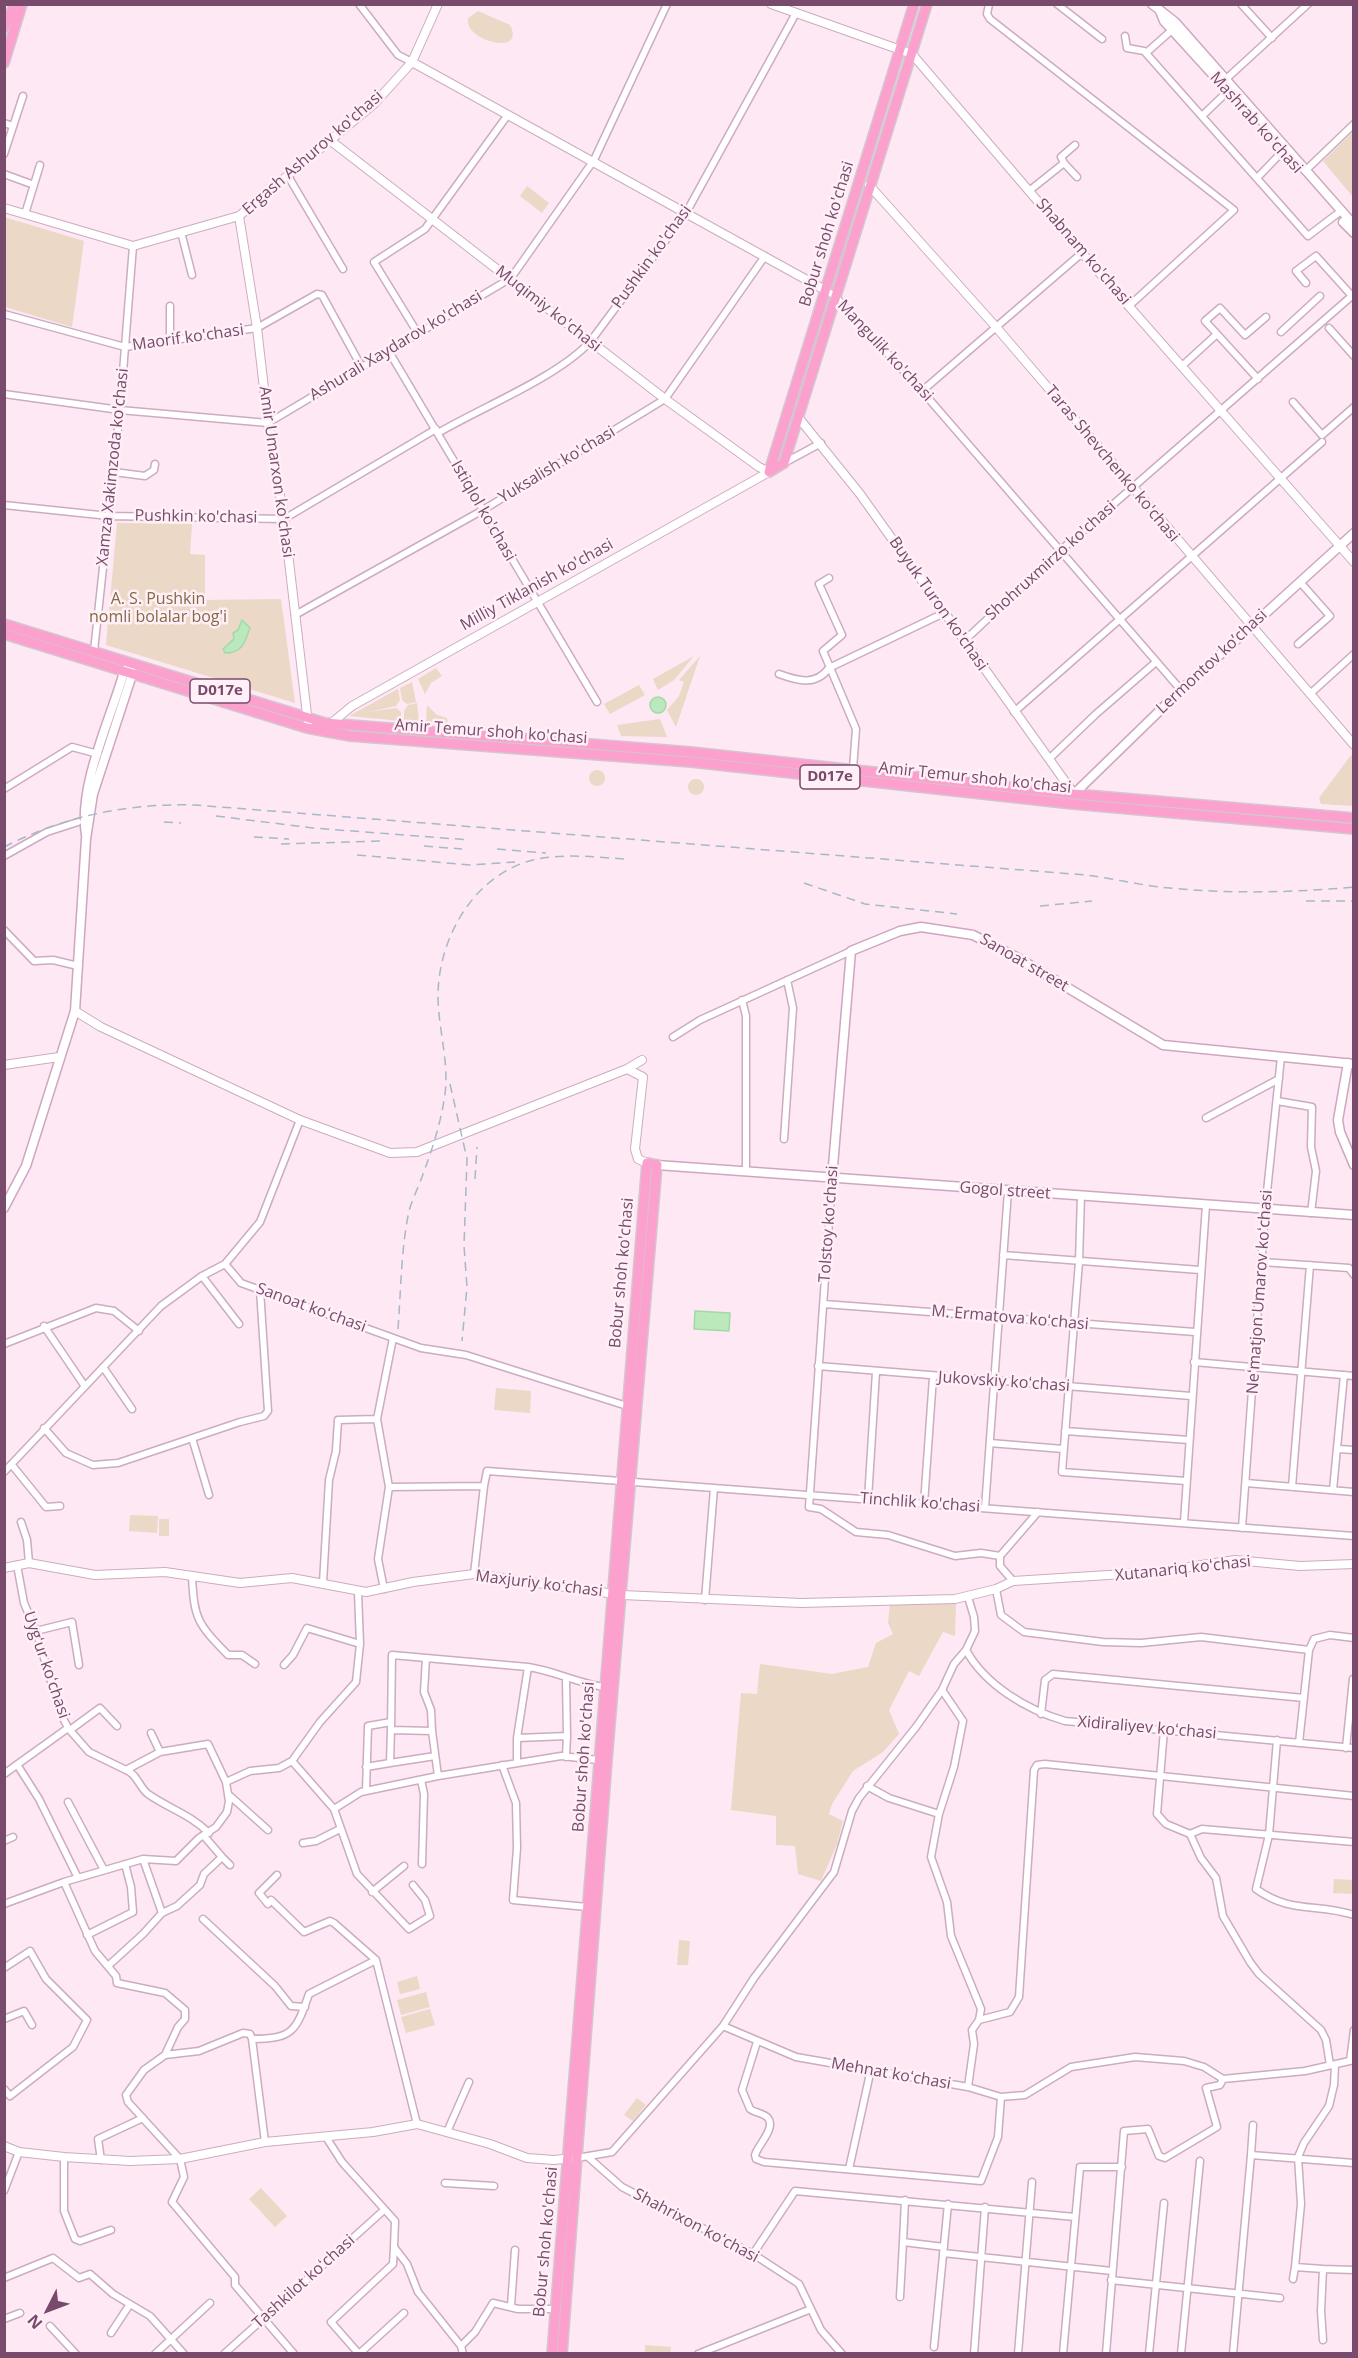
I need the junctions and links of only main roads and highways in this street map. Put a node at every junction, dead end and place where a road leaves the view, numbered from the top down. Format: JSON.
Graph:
{"nodes":[{"id":1,"x":15,"y":4,"type":"edge"},
{"id":2,"x":22,"y":4,"type":"edge"},
{"id":3,"x":914,"y":4,"type":"edge"},
{"id":4,"x":927,"y":4,"type":"edge"},
{"id":5,"x":1152,"y":4,"type":"edge"},
{"id":6,"x":1160,"y":11,"type":"junction"},
{"id":7,"x":4,"y":28,"type":"edge"},
{"id":8,"x":4,"y":63,"type":"edge"},
{"id":9,"x":1252,"y":114,"type":"junction"},
{"id":10,"x":1353,"y":225,"type":"edge"},
{"id":11,"x":1353,"y":233,"type":"edge"},
{"id":12,"x":1353,"y":533,"type":"edge"},
{"id":13,"x":4,"y":624,"type":"edge"},
{"id":14,"x":4,"y":634,"type":"edge"},
{"id":15,"x":131,"y":663,"type":"junction"},
{"id":16,"x":128,"y":673,"type":"junction"},
{"id":17,"x":308,"y":723,"type":"junction"},
{"id":18,"x":691,"y":757,"type":"junction"},
{"id":19,"x":1074,"y":799,"type":"junction"},
{"id":20,"x":1353,"y":818,"type":"edge"},
{"id":21,"x":1353,"y":829,"type":"edge"},
{"id":22,"x":851,"y":951,"type":"joint"},
{"id":23,"x":1351,"y":1064,"type":"edge"},
{"id":24,"x":657,"y":1165,"type":"junction"},
{"id":25,"x":1353,"y":1165,"type":"edge"},
{"id":26,"x":832,"y":1178,"type":"junction"},
{"id":27,"x":4,"y":1208,"type":"edge"},
{"id":28,"x":1353,"y":1215,"type":"edge"},
{"id":29,"x":645,"y":1225,"type":"junction"},
{"id":30,"x":643,"y":1251,"type":"junction"},
{"id":31,"x":626,"y":1482,"type":"junction"},
{"id":32,"x":572,"y":2158,"type":"junction"},
{"id":33,"x":552,"y":2354,"type":"edge"},
{"id":34,"x":562,"y":2354,"type":"edge"}],
"edges":[{"from":1,"to":7,"type":"main road"},
{"from":2,"to":8,"type":"main road"},
{"from":3,"to":4,"type":"main road","name":"Bobur shoh ko'chasi"},
{"from":5,"to":6,"type":"main road","name":"Mashrab ko'chasi"},
{"from":6,"to":9,"type":"main road","name":"Mashrab ko'chasi"},
{"from":6,"to":9,"type":"main road","name":"Mashrab ko'chasi"},
{"from":9,"to":10,"type":"main road","name":"Mashrab ko'chasi"},
{"from":9,"to":11,"type":"main road","name":"Mashrab ko'chasi"},
{"from":12,"to":19,"type":"main road","name":"Lermontov ko’chasi"},
{"from":13,"to":15,"type":"main road","number":"D017e"},
{"from":14,"to":16,"type":"main road","number":"D017e"},
{"from":15,"to":16,"type":"main road"},
{"from":15,"to":17,"type":"main road","number":"D017e"},
{"from":16,"to":17,"type":"main road","number":"D017e"},
{"from":16,"to":27,"type":"main road"},
{"from":17,"to":18,"type":"main road","name":"Amir Temur shoh ko'chasi","number":"D017e"},
{"from":18,"to":19,"type":"main road","name":"Amir Temur shoh ko'chasi","number":"D017e"},
{"from":18,"to":19,"type":"main road","name":"Amir Temur shoh ko'chasi","number":"D017e"},
{"from":19,"to":20,"type":"main road","name":"Amir Temur shoh ko'chasi","number":"D017e"},
{"from":19,"to":21,"type":"main road","name":"Amir Temur shoh ko'chasi","number":"D017e"},
{"from":22,"to":23,"type":"main road","name":"Sanoat street"},
{"from":22,"to":26,"type":"main road","name":"Tolstoy ko'chasi"},
{"from":23,"to":25,"type":"main road"},
{"from":24,"to":26,"type":"main road","name":"Gogol street"},
{"from":24,"to":29,"type":"main road","name":"Bobur shoh ko'chasi"},
{"from":24,"to":29,"type":"main road","name":"Bobur shoh ko'chasi"},
{"from":26,"to":28,"type":"main road","name":"Gogol street"},
{"from":29,"to":30,"type":"main road","name":"Bobur shoh ko'chasi"},
{"from":30,"to":31,"type":"main road","name":"Bobur shoh ko'chasi"},
{"from":30,"to":31,"type":"main road","name":"Bobur shoh ko'chasi"},
{"from":31,"to":32,"type":"main road","name":"Bobur shoh ko'chasi"},
{"from":31,"to":32,"type":"main road","name":"Bobur shoh ko'chasi"},
{"from":32,"to":33,"type":"main road","name":"Bobur shoh ko'chasi"},
{"from":32,"to":34,"type":"main road","name":"Bobur shoh ko'chasi"}]}
